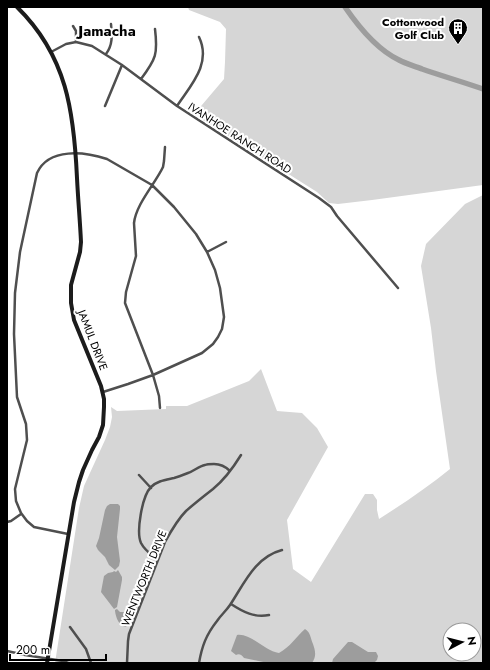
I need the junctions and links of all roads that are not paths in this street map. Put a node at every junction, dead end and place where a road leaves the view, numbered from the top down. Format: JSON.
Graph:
{"nodes":[{"id":1,"x":17,"y":7,"type":"edge"},
{"id":2,"x":111,"y":24,"type":"dead end"},
{"id":3,"x":73,"y":26,"type":"dead end"},
{"id":4,"x":155,"y":29,"type":"dead end"},
{"id":5,"x":199,"y":38,"type":"dead end"},
{"id":6,"x":76,"y":42,"type":"junction"},
{"id":7,"x":51,"y":52,"type":"junction"},
{"id":8,"x":106,"y":54,"type":"junction"},
{"id":9,"x":122,"y":65,"type":"junction"},
{"id":10,"x":141,"y":79,"type":"junction"},
{"id":11,"x":105,"y":106,"type":"dead end"},
{"id":12,"x":177,"y":106,"type":"junction"},
{"id":13,"x":165,"y":147,"type":"dead end"},
{"id":14,"x":76,"y":154,"type":"junction"},
{"id":15,"x":152,"y":185,"type":"junction"},
{"id":16,"x":226,"y":242,"type":"dead end"},
{"id":17,"x":208,"y":252,"type":"junction"},
{"id":18,"x":398,"y":288,"type":"dead end"},
{"id":19,"x":153,"y":374,"type":"junction"},
{"id":20,"x":102,"y":392,"type":"junction"},
{"id":21,"x":160,"y":408,"type":"dead end"},
{"id":22,"x":240,"y":455,"type":"dead end"},
{"id":23,"x":230,"y":471,"type":"junction"},
{"id":24,"x":139,"y":475,"type":"dead end"},
{"id":25,"x":151,"y":488,"type":"junction"},
{"id":26,"x":22,"y":514,"type":"junction"},
{"id":27,"x":7,"y":522,"type":"edge"},
{"id":28,"x":68,"y":534,"type":"junction"},
{"id":29,"x":282,"y":550,"type":"dead end"},
{"id":30,"x":158,"y":560,"type":"junction"},
{"id":31,"x":231,"y":604,"type":"junction"},
{"id":32,"x":269,"y":615,"type":"dead end"},
{"id":33,"x":70,"y":627,"type":"dead end"},
{"id":34,"x":7,"y":651,"type":"edge"},
{"id":35,"x":47,"y":661,"type":"edge"},
{"id":36,"x":68,"y":663,"type":"edge"},
{"id":37,"x":91,"y":663,"type":"edge"},
{"id":38,"x":127,"y":663,"type":"edge"},
{"id":39,"x":198,"y":663,"type":"edge"}],
"edges":[{"from":1,"to":7,"type":"street","name":"JAMUL DRIVE"},
{"from":2,"to":8,"type":"street"},
{"from":3,"to":6,"type":"street"},
{"from":4,"to":10,"type":"street"},
{"from":5,"to":12,"type":"street"},
{"from":6,"to":7,"type":"street"},
{"from":6,"to":8,"type":"street","name":"IVANHOE RANCH ROAD"},
{"from":7,"to":14,"type":"street","name":"JAMUL DRIVE"},
{"from":8,"to":9,"type":"street","name":"IVANHOE RANCH ROAD"},
{"from":9,"to":10,"type":"street","name":"IVANHOE RANCH ROAD"},
{"from":9,"to":11,"type":"street"},
{"from":10,"to":12,"type":"street","name":"IVANHOE RANCH ROAD"},
{"from":12,"to":18,"type":"street","name":"IVANHOE RANCH ROAD"},
{"from":13,"to":15,"type":"street"},
{"from":14,"to":15,"type":"street"},
{"from":14,"to":20,"type":"street","name":"JAMUL DRIVE"},
{"from":14,"to":26,"type":"street"},
{"from":15,"to":17,"type":"street"},
{"from":15,"to":19,"type":"street"},
{"from":16,"to":17,"type":"street"},
{"from":17,"to":19,"type":"street"},
{"from":19,"to":20,"type":"street"},
{"from":19,"to":21,"type":"street"},
{"from":20,"to":28,"type":"street","name":"JAMUL DRIVE"},
{"from":22,"to":23,"type":"street","name":"WENTWORTH DRIVE"},
{"from":23,"to":25,"type":"street"},
{"from":23,"to":30,"type":"street","name":"WENTWORTH DRIVE"},
{"from":24,"to":25,"type":"street"},
{"from":25,"to":30,"type":"street"},
{"from":26,"to":27,"type":"street"},
{"from":26,"to":28,"type":"street"},
{"from":28,"to":35,"type":"street","name":"JAMUL DRIVE"},
{"from":29,"to":31,"type":"street"},
{"from":30,"to":38,"type":"street","name":"WENTWORTH DRIVE"},
{"from":31,"to":32,"type":"street"},
{"from":31,"to":39,"type":"street"},
{"from":33,"to":37,"type":"street"},
{"from":34,"to":35,"type":"street"},
{"from":35,"to":36,"type":"street"}]}
